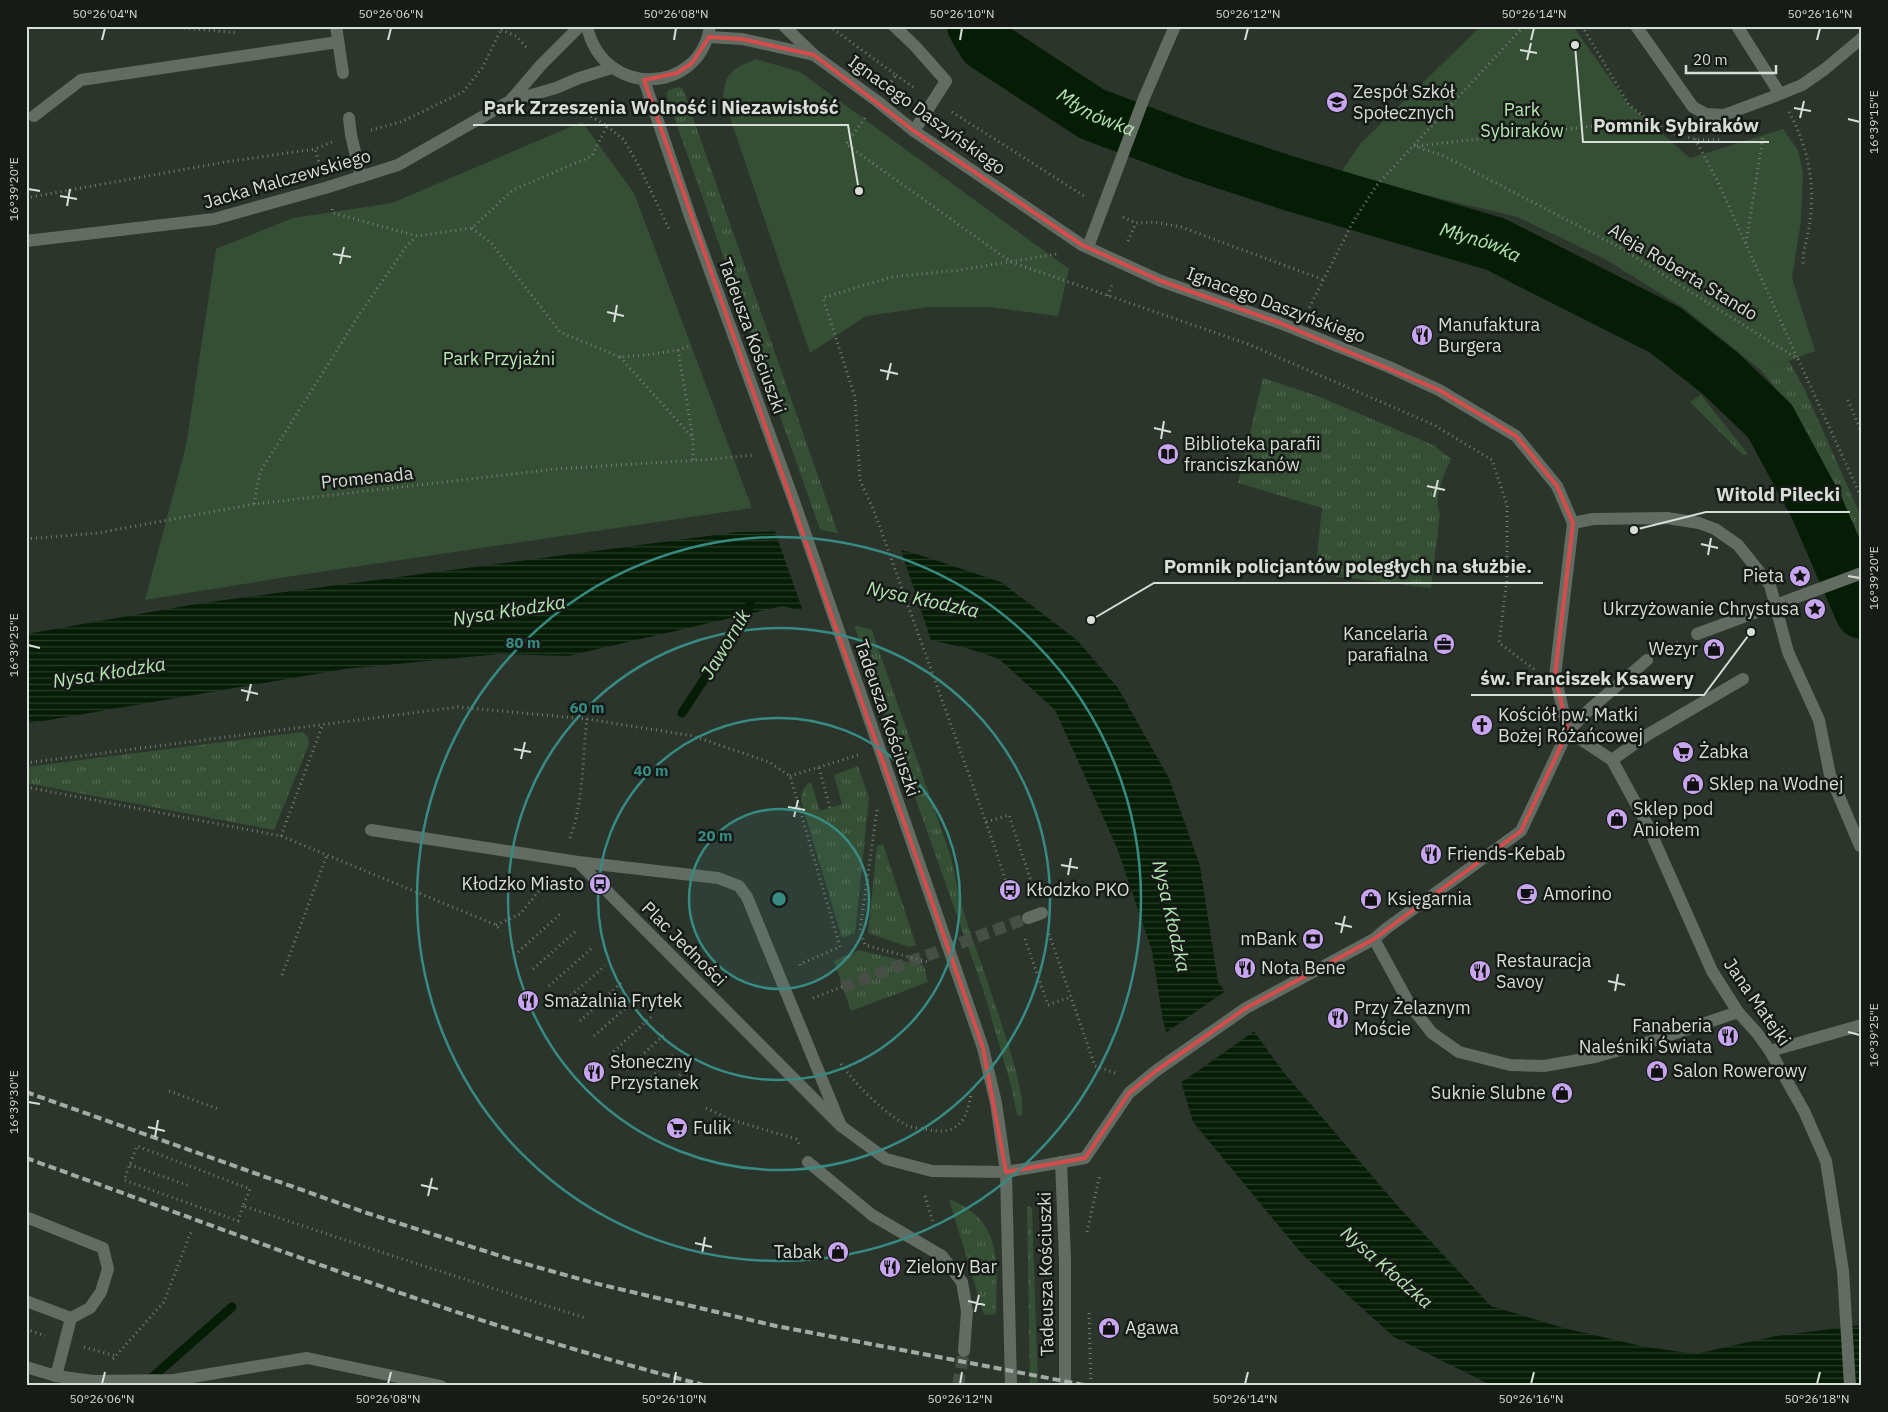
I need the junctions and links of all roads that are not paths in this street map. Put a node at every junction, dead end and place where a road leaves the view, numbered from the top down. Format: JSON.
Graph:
{"nodes":[{"id":1,"x":336,"y":26,"type":"edge"},
{"id":2,"x":580,"y":26,"type":"edge"},
{"id":3,"x":588,"y":26,"type":"edge"},
{"id":4,"x":784,"y":26,"type":"edge"},
{"id":5,"x":894,"y":26,"type":"edge"},
{"id":6,"x":1176,"y":26,"type":"edge"},
{"id":7,"x":1636,"y":26,"type":"edge"},
{"id":8,"x":1737,"y":26,"type":"edge"},
{"id":9,"x":709,"y":31,"type":"edge"},
{"id":10,"x":1862,"y":38,"type":"edge"},
{"id":11,"x":338,"y":42,"type":"junction"},
{"id":12,"x":814,"y":55,"type":"junction"},
{"id":13,"x":612,"y":68,"type":"junction"},
{"id":14,"x":343,"y":73,"type":"dead end"},
{"id":15,"x":644,"y":80,"type":"junction"},
{"id":16,"x":1780,"y":94,"type":"junction"},
{"id":17,"x":510,"y":101,"type":"junction"},
{"id":18,"x":34,"y":116,"type":"dead end"},
{"id":19,"x":349,"y":118,"type":"dead end"},
{"id":20,"x":914,"y":132,"type":"junction"},
{"id":21,"x":361,"y":177,"type":"junction"},
{"id":22,"x":26,"y":240,"type":"edge"},
{"id":23,"x":1085,"y":246,"type":"junction"},
{"id":24,"x":1573,"y":523,"type":"junction"},
{"id":25,"x":1862,"y":573,"type":"edge"},
{"id":26,"x":1697,"y":634,"type":"dead end"},
{"id":27,"x":1653,"y":656,"type":"dead end"},
{"id":28,"x":1743,"y":679,"type":"dead end"},
{"id":29,"x":1568,"y":730,"type":"junction"},
{"id":30,"x":1612,"y":760,"type":"junction"},
{"id":31,"x":371,"y":830,"type":"dead end"},
{"id":32,"x":1860,"y":846,"type":"dead end"},
{"id":33,"x":578,"y":862,"type":"junction"},
{"id":34,"x":1042,"y":913,"type":"dead end"},
{"id":35,"x":1028,"y":918,"type":"tunnel mouth"},
{"id":36,"x":1374,"y":939,"type":"junction"},
{"id":37,"x":1738,"y":1012,"type":"junction"},
{"id":38,"x":1862,"y":1025,"type":"edge"},
{"id":39,"x":1770,"y":1050,"type":"junction"},
{"id":40,"x":841,"y":1126,"type":"junction"},
{"id":41,"x":808,"y":1162,"type":"road end"},
{"id":42,"x":1061,"y":1162,"type":"junction"},
{"id":43,"x":1006,"y":1172,"type":"junction"},
{"id":44,"x":26,"y":1217,"type":"edge"},
{"id":45,"x":26,"y":1301,"type":"edge"},
{"id":46,"x":71,"y":1318,"type":"junction"},
{"id":47,"x":964,"y":1351,"type":"tunnel mouth"},
{"id":48,"x":26,"y":1367,"type":"edge"},
{"id":49,"x":56,"y":1376,"type":"junction"},
{"id":50,"x":441,"y":1386,"type":"edge"},
{"id":51,"x":1011,"y":1386,"type":"edge"},
{"id":52,"x":1065,"y":1386,"type":"edge"},
{"id":53,"x":1850,"y":1386,"type":"edge"}],
"edges":[{"from":1,"to":11,"type":"street"},
{"from":2,"to":17,"type":"street","name":"Jacka Malczewskiego"},
{"from":3,"to":13,"type":"street"},
{"from":4,"to":12,"type":"street","name":"Ignacego Daszyńskiego"},
{"from":5,"to":20,"type":"street"},
{"from":6,"to":23,"type":"street"},
{"from":7,"to":16,"type":"street"},
{"from":8,"to":16,"type":"street"},
{"from":9,"to":12,"type":"street","name":"Ignacego Daszyńskiego"},
{"from":9,"to":15,"type":"street"},
{"from":10,"to":16,"type":"street"},
{"from":11,"to":14,"type":"street"},
{"from":11,"to":18,"type":"street"},
{"from":12,"to":20,"type":"street","name":"Ignacego Daszyńskiego"},
{"from":13,"to":15,"type":"street"},
{"from":13,"to":17,"type":"street","name":"Jacka Malczewskiego"},
{"from":15,"to":43,"type":"street","name":"Tadeusza Kościuszki"},
{"from":17,"to":21,"type":"street","name":"Jacka Malczewskiego"},
{"from":19,"to":21,"type":"street"},
{"from":20,"to":23,"type":"street","name":"Ignacego Daszyńskiego"},
{"from":21,"to":22,"type":"street","name":"Jacka Malczewskiego"},
{"from":23,"to":24,"type":"street","name":"Ignacego Daszyńskiego"},
{"from":24,"to":29,"type":"street"},
{"from":24,"to":32,"type":"street"},
{"from":25,"to":26,"type":"street"},
{"from":27,"to":29,"type":"street"},
{"from":28,"to":30,"type":"street"},
{"from":29,"to":30,"type":"street","name":"Jana Matejki"},
{"from":29,"to":36,"type":"street"},
{"from":30,"to":37,"type":"street","name":"Jana Matejki"},
{"from":31,"to":33,"type":"street"},
{"from":33,"to":40,"type":"street","name":"Plac Jedności"},
{"from":33,"to":40,"type":"street"},
{"from":34,"to":35,"type":"street"},
{"from":36,"to":37,"type":"street"},
{"from":36,"to":42,"type":"street"},
{"from":37,"to":39,"type":"street","name":"Jana Matejki"},
{"from":38,"to":39,"type":"street"},
{"from":39,"to":53,"type":"street","name":"Jana Matejki"},
{"from":40,"to":43,"type":"street","name":"Plac Jedności"},
{"from":41,"to":47,"type":"street"},
{"from":42,"to":43,"type":"street"},
{"from":42,"to":52,"type":"street","name":"Tadeusza Kościuszki"},
{"from":43,"to":51,"type":"street","name":"Tadeusza Kościuszki"},
{"from":44,"to":46,"type":"street"},
{"from":45,"to":46,"type":"street"},
{"from":46,"to":49,"type":"street"},
{"from":48,"to":49,"type":"street"},
{"from":49,"to":50,"type":"street"}]}
